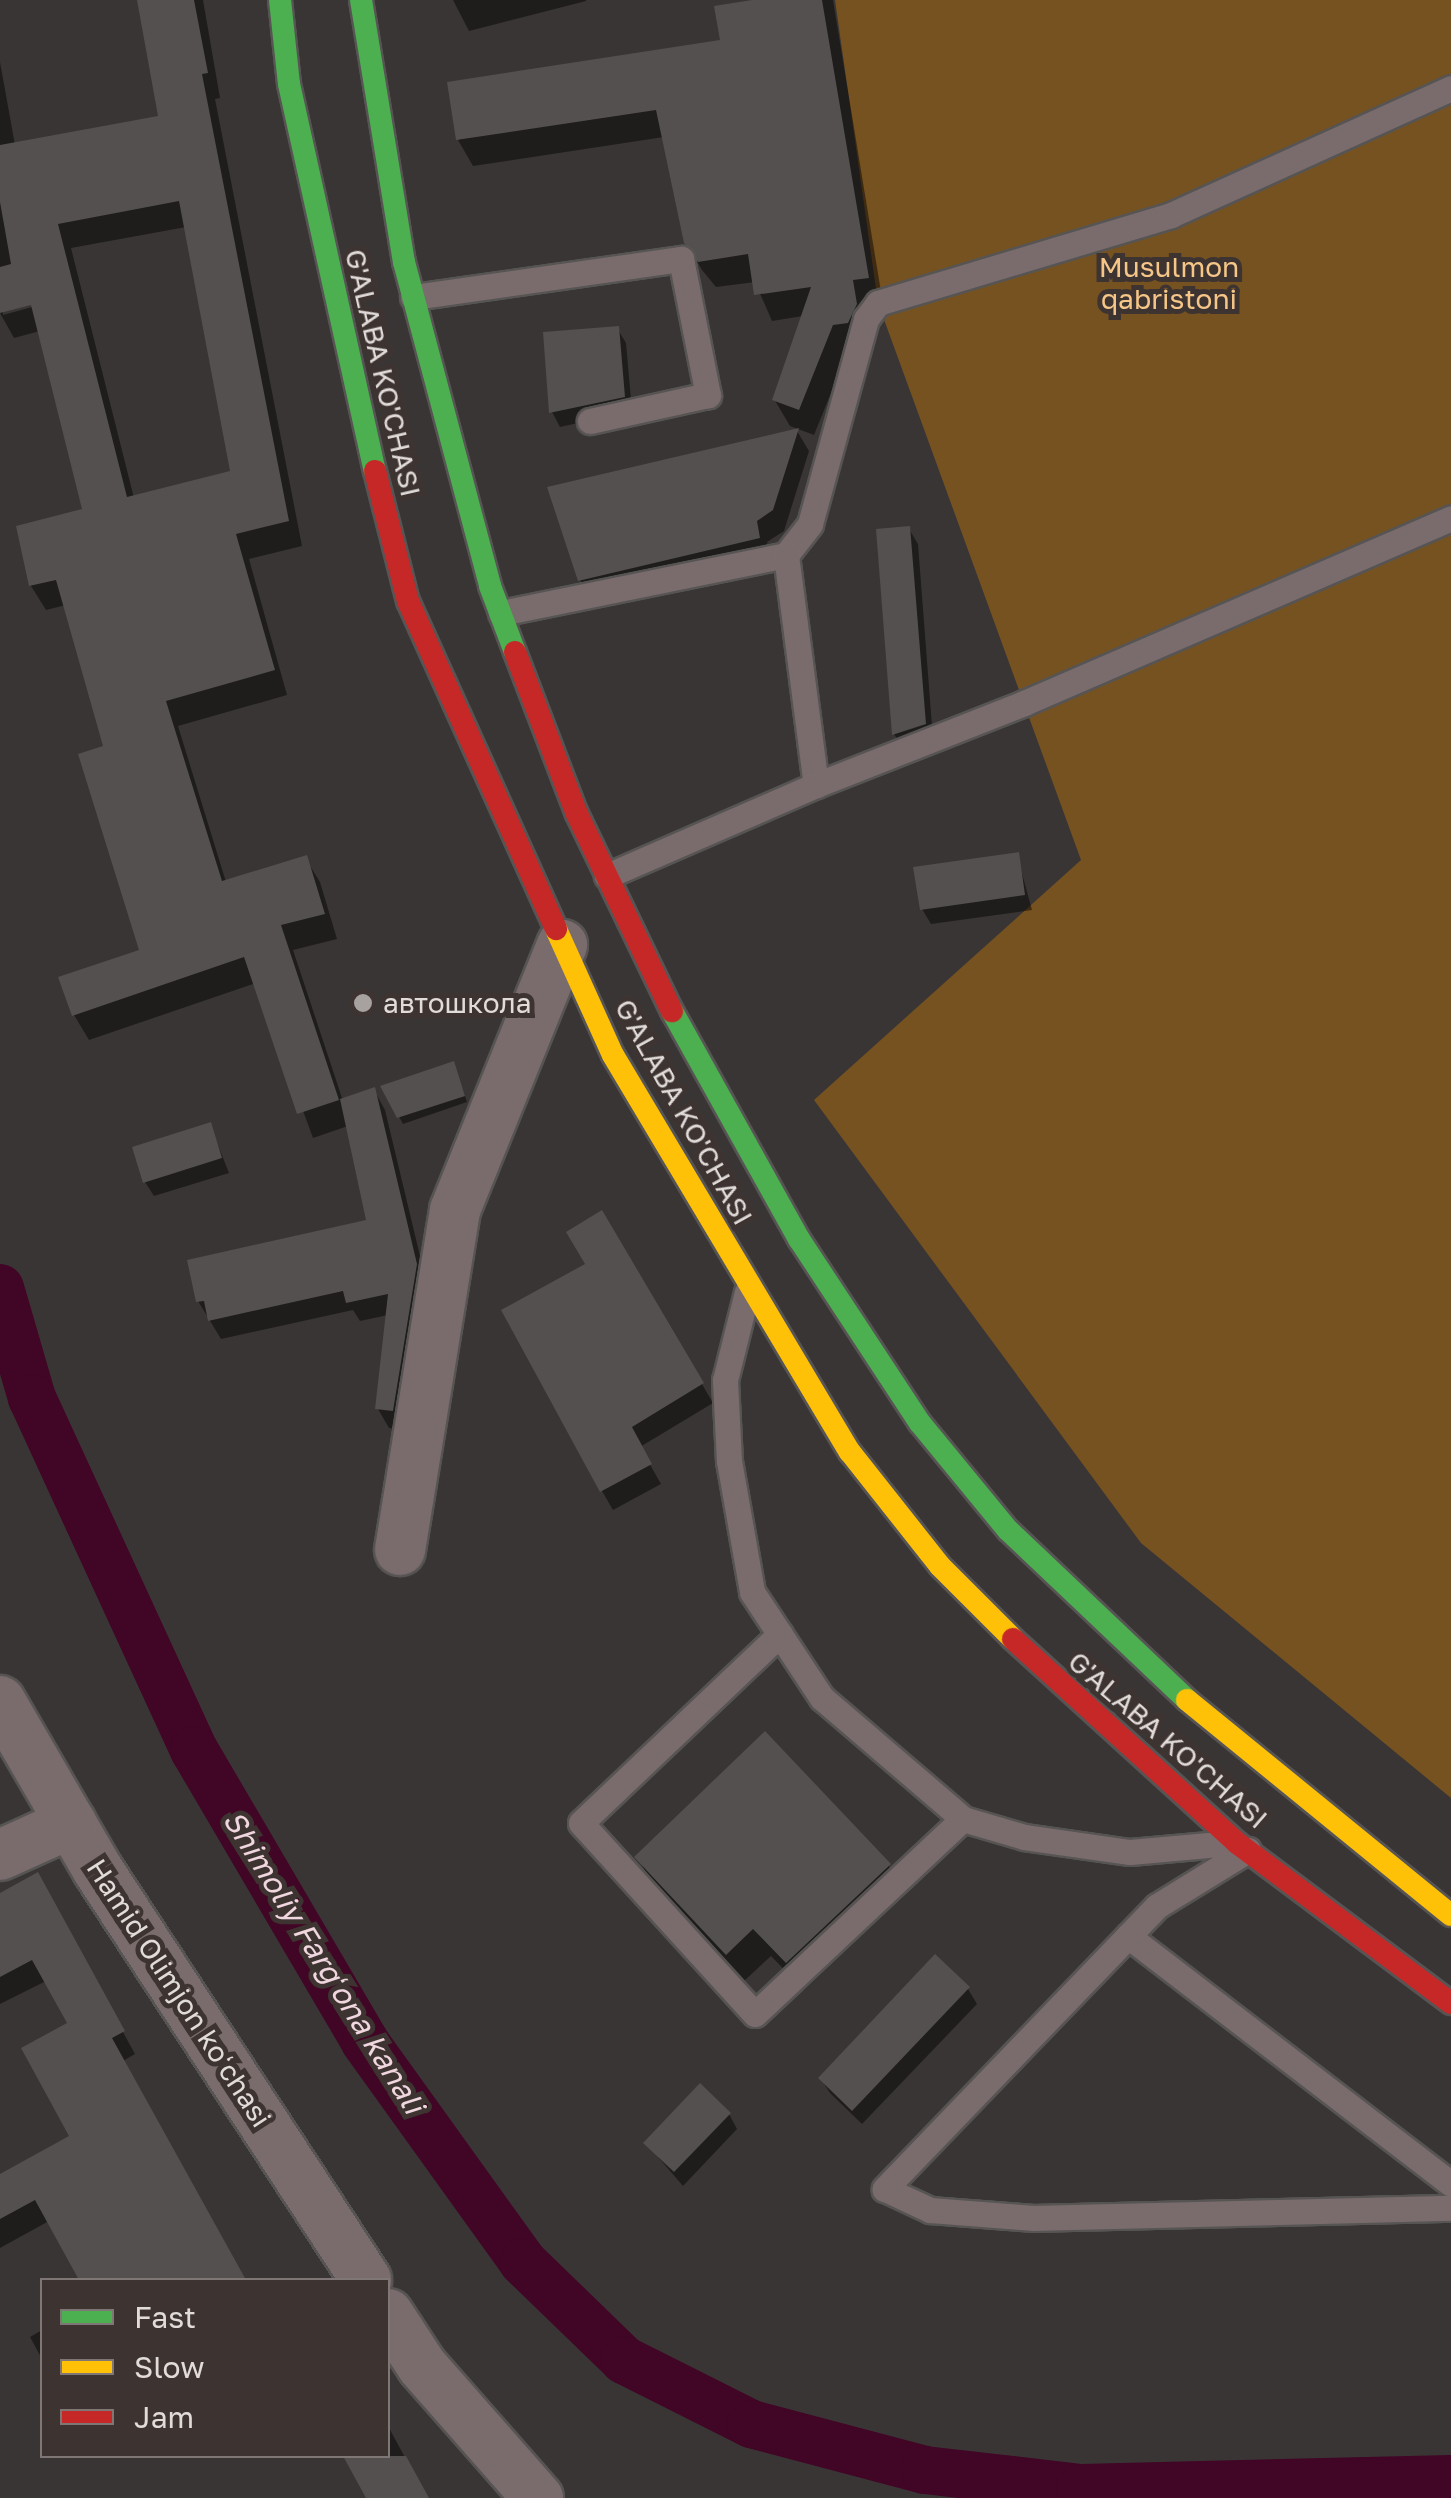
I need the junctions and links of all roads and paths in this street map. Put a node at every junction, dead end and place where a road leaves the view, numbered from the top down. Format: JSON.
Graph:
{"nodes":[{"id":1,"x":280,"y":0,"type":"edge"},
{"id":2,"x":361,"y":0,"type":"edge"},
{"id":3,"x":1451,"y":88,"type":"edge"},
{"id":4,"x":413,"y":297,"type":"junction"},
{"id":5,"x":590,"y":421,"type":"dead end"},
{"id":6,"x":1451,"y":518,"type":"edge"},
{"id":7,"x":786,"y":555,"type":"junction"},
{"id":8,"x":501,"y":613,"type":"junction"},
{"id":9,"x":816,"y":784,"type":"junction"},
{"id":10,"x":607,"y":876,"type":"junction"},
{"id":11,"x":562,"y":945,"type":"junction"},
{"id":12,"x":749,"y":1287,"type":"junction"},
{"id":13,"x":400,"y":1550,"type":"dead end"},
{"id":14,"x":780,"y":1634,"type":"junction"},
{"id":15,"x":0,"y":1700,"type":"edge"},
{"id":16,"x":963,"y":1819,"type":"junction"},
{"id":17,"x":71,"y":1823,"type":"junction"},
{"id":18,"x":1242,"y":1847,"type":"junction"},
{"id":19,"x":0,"y":1854,"type":"edge"},
{"id":20,"x":1451,"y":1914,"type":"edge"},
{"id":21,"x":1128,"y":1936,"type":"junction"},
{"id":22,"x":1451,"y":2003,"type":"edge"},
{"id":23,"x":1451,"y":2184,"type":"edge"},
{"id":24,"x":1451,"y":2208,"type":"edge"},
{"id":25,"x":365,"y":2278,"type":"edge"},
{"id":26,"x":390,"y":2317,"type":"edge"},
{"id":27,"x":538,"y":2498,"type":"edge"}],
"edges":[{"from":1,"to":11,"type":"main road","name":"G'ALABA KO'CHASI"},
{"from":2,"to":4,"type":"main road","name":"G'ALABA KO'CHASI"},
{"from":3,"to":7,"type":"lane"},
{"from":4,"to":5,"type":"lane"},
{"from":4,"to":8,"type":"main road","name":"G'ALABA KO'CHASI"},
{"from":6,"to":9,"type":"lane"},
{"from":7,"to":8,"type":"lane"},
{"from":7,"to":9,"type":"lane"},
{"from":8,"to":10,"type":"main road","name":"G'ALABA KO'CHASI"},
{"from":9,"to":10,"type":"lane"},
{"from":10,"to":20,"type":"main road","name":"G'ALABA KO'CHASI"},
{"from":11,"to":12,"type":"main road","name":"G'ALABA KO'CHASI"},
{"from":11,"to":13,"type":"street"},
{"from":12,"to":14,"type":"lane"},
{"from":12,"to":18,"type":"main road","name":"G'ALABA KO'CHASI"},
{"from":14,"to":16,"type":"lane"},
{"from":14,"to":16,"type":"lane"},
{"from":15,"to":17,"type":"street","name":"Hamid Olimjon koʻchasi"},
{"from":16,"to":18,"type":"lane"},
{"from":17,"to":19,"type":"street"},
{"from":17,"to":25,"type":"street","name":"Hamid Olimjon koʻchasi"},
{"from":18,"to":21,"type":"lane"},
{"from":18,"to":22,"type":"main road","name":"G'ALABA KO'CHASI"},
{"from":21,"to":23,"type":"lane"},
{"from":21,"to":24,"type":"lane"},
{"from":26,"to":27,"type":"street"}]}
